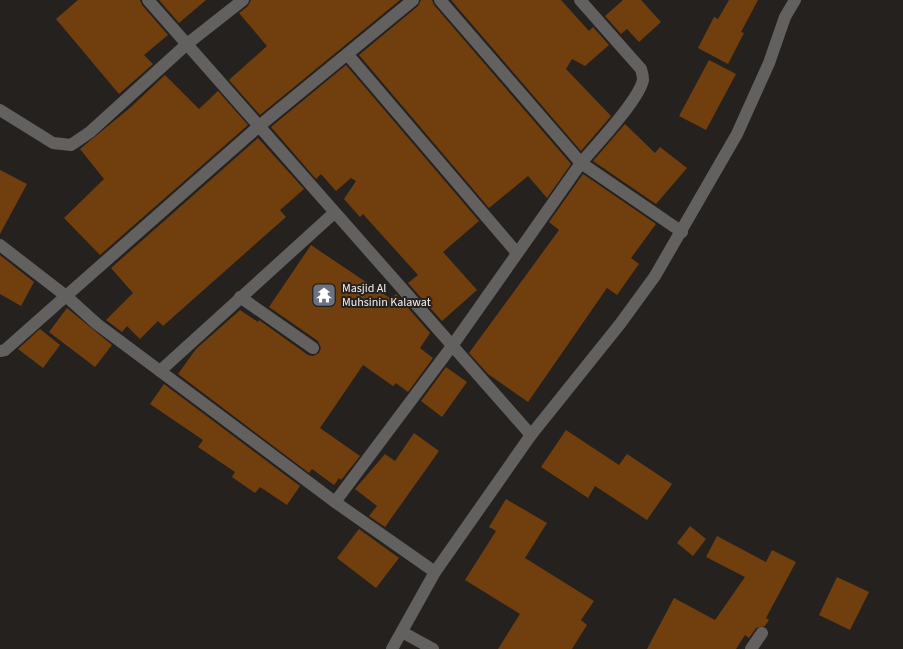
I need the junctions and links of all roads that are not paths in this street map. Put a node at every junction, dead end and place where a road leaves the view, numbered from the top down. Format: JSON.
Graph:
{"nodes":[{"id":1,"x":148,"y":0,"type":"edge"},
{"id":2,"x":243,"y":0,"type":"edge"},
{"id":3,"x":413,"y":0,"type":"edge"},
{"id":4,"x":440,"y":0,"type":"edge"},
{"id":5,"x":580,"y":0,"type":"edge"},
{"id":6,"x":796,"y":0,"type":"edge"},
{"id":7,"x":187,"y":44,"type":"junction"},
{"id":8,"x":348,"y":55,"type":"junction"},
{"id":9,"x":0,"y":110,"type":"edge"},
{"id":10,"x":258,"y":127,"type":"junction"},
{"id":11,"x":581,"y":163,"type":"junction"},
{"id":12,"x":334,"y":213,"type":"junction"},
{"id":13,"x":682,"y":232,"type":"junction"},
{"id":14,"x":0,"y":245,"type":"edge"},
{"id":15,"x":518,"y":253,"type":"junction"},
{"id":16,"x":66,"y":296,"type":"junction"},
{"id":17,"x":240,"y":297,"type":"junction"},
{"id":18,"x":452,"y":346,"type":"junction"},
{"id":19,"x":313,"y":348,"type":"dead end"},
{"id":20,"x":0,"y":351,"type":"edge"},
{"id":21,"x":160,"y":371,"type":"junction"},
{"id":22,"x":531,"y":435,"type":"junction"},
{"id":23,"x":335,"y":502,"type":"junction"},
{"id":24,"x":435,"y":572,"type":"junction"},
{"id":25,"x":402,"y":632,"type":"junction"},
{"id":26,"x":762,"y":633,"type":"dead end"},
{"id":27,"x":392,"y":649,"type":"edge"},
{"id":28,"x":433,"y":649,"type":"edge"},
{"id":29,"x":751,"y":649,"type":"edge"}],
"edges":[{"from":1,"to":7,"type":"street"},
{"from":2,"to":7,"type":"street"},
{"from":3,"to":8,"type":"street"},
{"from":4,"to":11,"type":"street"},
{"from":5,"to":11,"type":"street"},
{"from":6,"to":13,"type":"street"},
{"from":7,"to":9,"type":"street"},
{"from":7,"to":10,"type":"street"},
{"from":8,"to":10,"type":"street"},
{"from":8,"to":15,"type":"street"},
{"from":10,"to":12,"type":"street"},
{"from":10,"to":16,"type":"street"},
{"from":11,"to":13,"type":"street"},
{"from":11,"to":15,"type":"street"},
{"from":12,"to":17,"type":"street"},
{"from":12,"to":18,"type":"street"},
{"from":13,"to":22,"type":"street"},
{"from":14,"to":16,"type":"street"},
{"from":15,"to":18,"type":"street"},
{"from":16,"to":20,"type":"street"},
{"from":16,"to":21,"type":"street"},
{"from":17,"to":19,"type":"street"},
{"from":17,"to":21,"type":"street"},
{"from":18,"to":22,"type":"street"},
{"from":18,"to":23,"type":"street"},
{"from":21,"to":23,"type":"street"},
{"from":22,"to":24,"type":"street"},
{"from":23,"to":24,"type":"street"},
{"from":24,"to":25,"type":"street"},
{"from":25,"to":27,"type":"street"},
{"from":25,"to":28,"type":"street"},
{"from":26,"to":29,"type":"street"}]}
